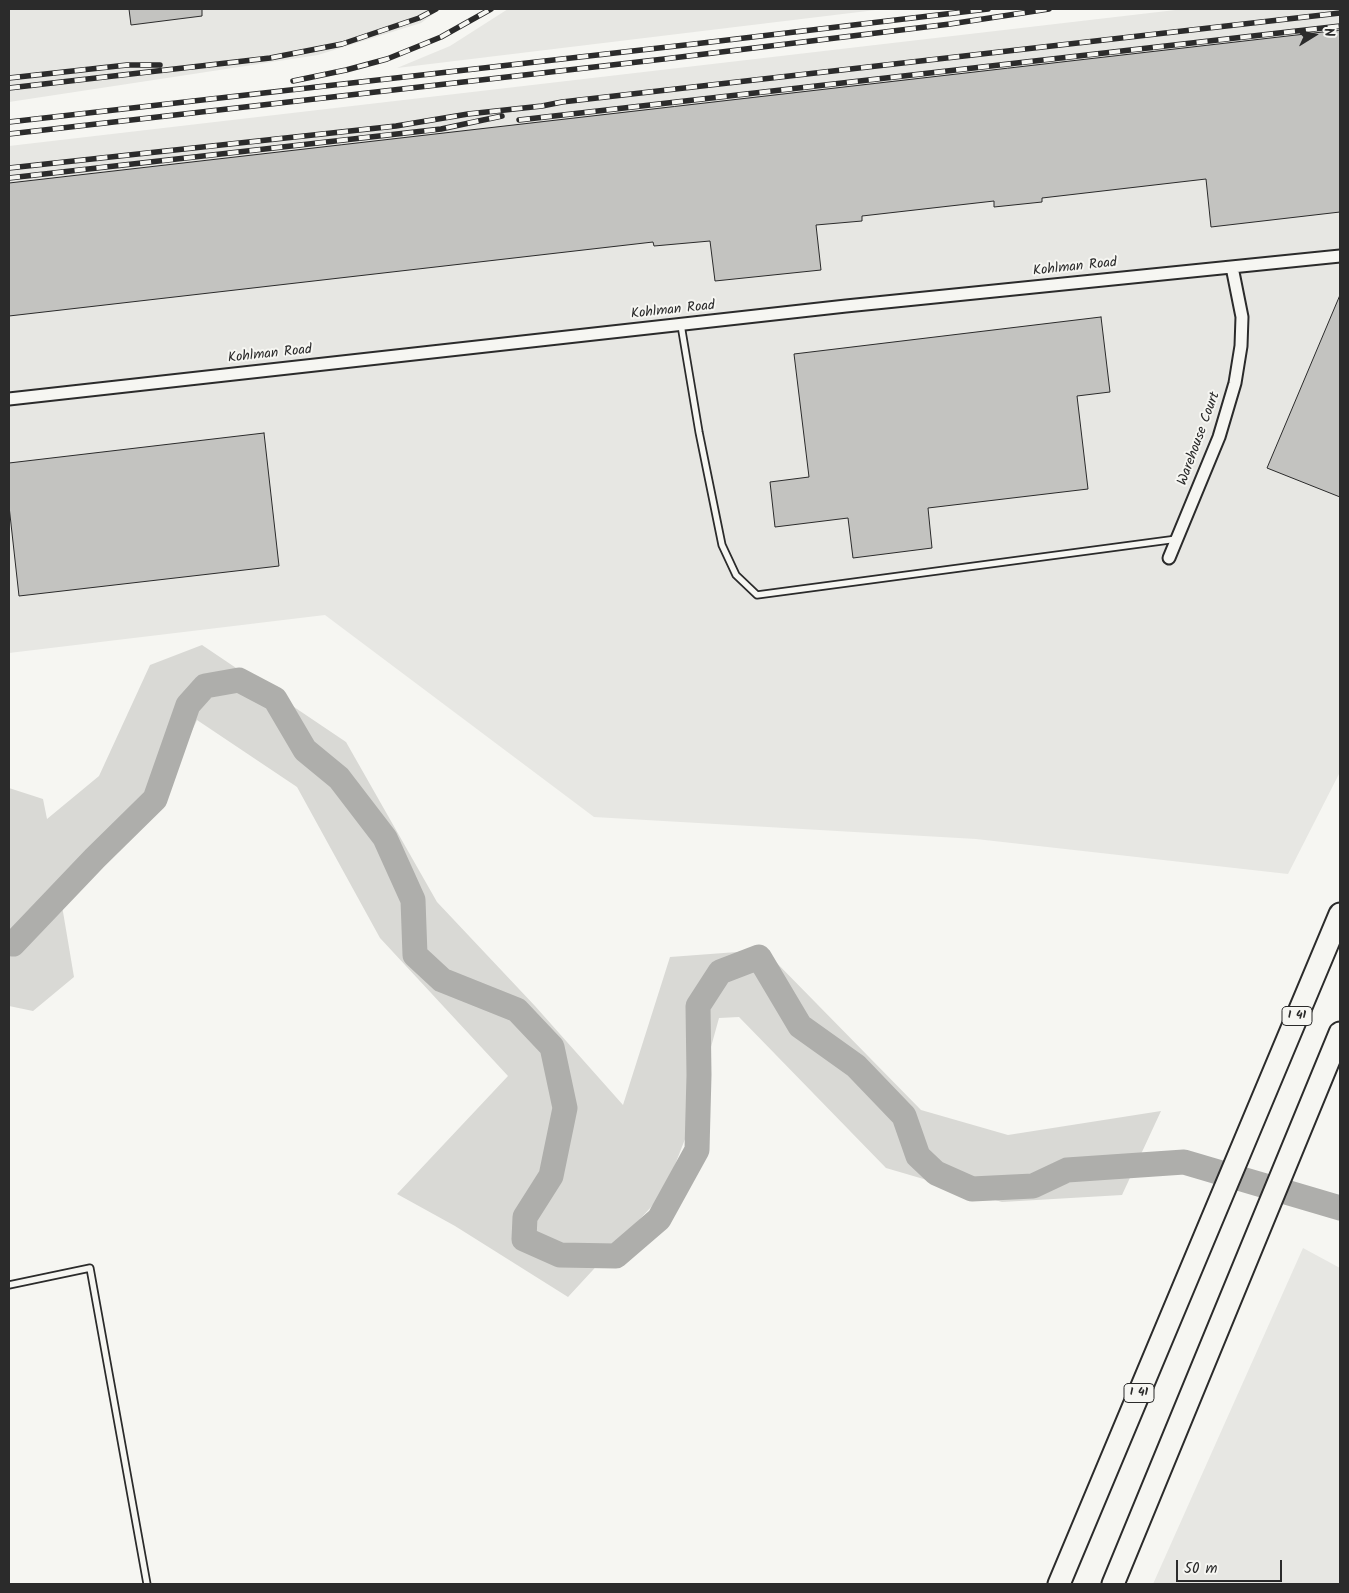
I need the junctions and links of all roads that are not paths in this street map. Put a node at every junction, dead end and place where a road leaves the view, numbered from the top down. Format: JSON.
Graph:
{"nodes":[{"id":1,"x":1340,"y":256,"type":"edge"},
{"id":2,"x":1232,"y":267,"type":"junction"},
{"id":3,"x":681,"y":325,"type":"junction"},
{"id":4,"x":9,"y":399,"type":"edge"},
{"id":5,"x":1177,"y":539,"type":"junction"},
{"id":6,"x":1169,"y":558,"type":"dead end"},
{"id":7,"x":1340,"y":914,"type":"edge"},
{"id":8,"x":1340,"y":1033,"type":"edge"},
{"id":9,"x":9,"y":1285,"type":"edge"},
{"id":10,"x":147,"y":1584,"type":"edge"},
{"id":11,"x":1059,"y":1584,"type":"edge"},
{"id":12,"x":1113,"y":1584,"type":"edge"}],
"edges":[{"from":1,"to":2,"type":"street","name":"Kohlman Road"},
{"from":2,"to":3,"type":"street","name":"Kohlman Road"},
{"from":2,"to":5,"type":"street","name":"Warehouse Court"},
{"from":3,"to":4,"type":"street","name":"Kohlman Road"},
{"from":3,"to":5,"type":"lane"},
{"from":5,"to":6,"type":"street","name":"Warehouse Court"},
{"from":7,"to":11,"type":"highway","number":"I 41"},
{"from":8,"to":12,"type":"highway"},
{"from":9,"to":10,"type":"lane"}]}
